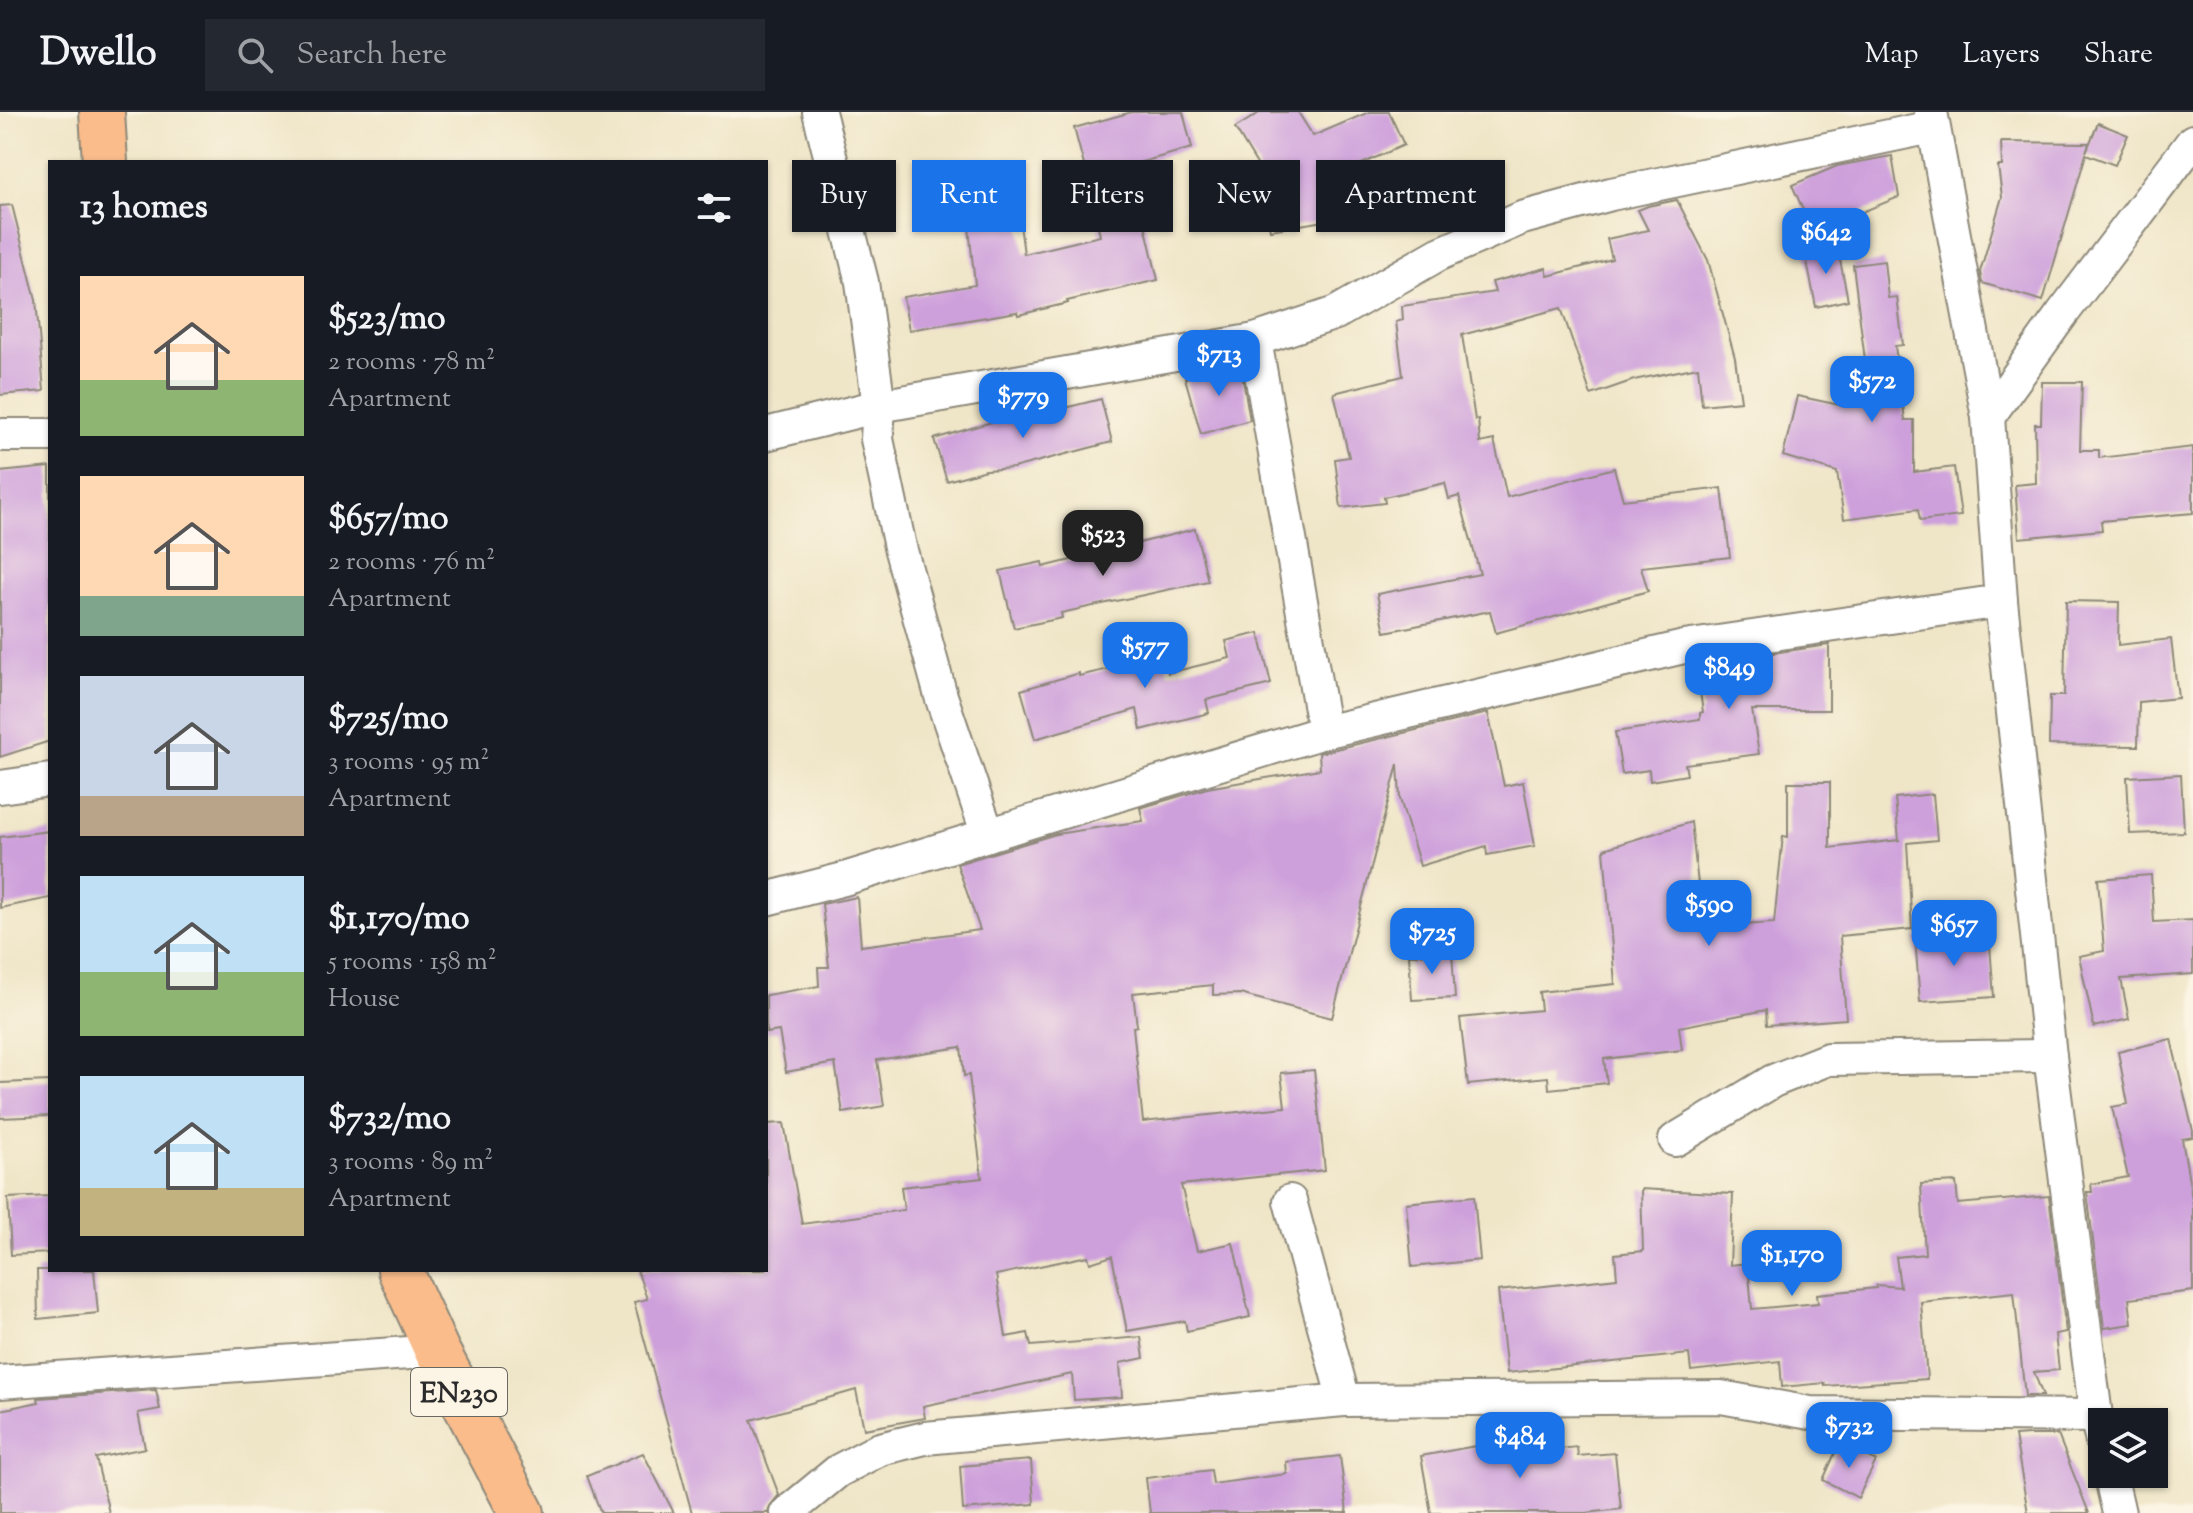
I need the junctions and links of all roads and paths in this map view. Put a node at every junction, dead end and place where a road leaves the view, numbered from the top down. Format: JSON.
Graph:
{"nodes":[{"id":1,"x":102,"y":112,"type":"edge"},
{"id":2,"x":819,"y":112,"type":"edge"},
{"id":3,"x":1931,"y":119,"type":"edge"},
{"id":4,"x":2193,"y":141,"type":"edge"},
{"id":5,"x":105,"y":160,"type":"edge"},
{"id":6,"x":1255,"y":340,"type":"junction"},
{"id":7,"x":879,"y":406,"type":"junction"},
{"id":8,"x":1988,"y":417,"type":"junction"},
{"id":9,"x":768,"y":434,"type":"edge"},
{"id":10,"x":0,"y":435,"type":"edge"},
{"id":11,"x":48,"y":435,"type":"edge"},
{"id":12,"x":2001,"y":601,"type":"junction"},
{"id":13,"x":1324,"y":732,"type":"junction"},
{"id":14,"x":48,"y":780,"type":"edge"},
{"id":15,"x":0,"y":787,"type":"edge"},
{"id":16,"x":988,"y":835,"type":"junction"},
{"id":17,"x":768,"y":898,"type":"edge"},
{"id":18,"x":2050,"y":1056,"type":"junction"},
{"id":19,"x":1675,"y":1140,"type":"dead end"},
{"id":20,"x":1290,"y":1201,"type":"dead end"},
{"id":21,"x":401,"y":1272,"type":"edge"},
{"id":22,"x":437,"y":1351,"type":"junction"},
{"id":23,"x":0,"y":1382,"type":"edge"},
{"id":24,"x":1344,"y":1400,"type":"junction"},
{"id":25,"x":2096,"y":1408,"type":"edge"},
{"id":26,"x":2088,"y":1427,"type":"edge"},
{"id":27,"x":2113,"y":1488,"type":"edge"},
{"id":28,"x":522,"y":1513,"type":"edge"},
{"id":29,"x":787,"y":1513,"type":"edge"},
{"id":30,"x":2119,"y":1513,"type":"edge"}],
"edges":[{"from":1,"to":5,"type":"main road"},
{"from":2,"to":7,"type":"street"},
{"from":3,"to":6,"type":"street"},
{"from":3,"to":8,"type":"street"},
{"from":4,"to":8,"type":"street"},
{"from":6,"to":7,"type":"street"},
{"from":6,"to":13,"type":"street"},
{"from":7,"to":9,"type":"street"},
{"from":7,"to":16,"type":"street"},
{"from":8,"to":12,"type":"street"},
{"from":10,"to":11,"type":"street"},
{"from":12,"to":13,"type":"street"},
{"from":12,"to":18,"type":"street"},
{"from":13,"to":16,"type":"street"},
{"from":14,"to":15,"type":"street"},
{"from":16,"to":17,"type":"street"},
{"from":18,"to":19,"type":"street"},
{"from":18,"to":25,"type":"street"},
{"from":20,"to":24,"type":"street"},
{"from":21,"to":22,"type":"main road","number":"EN230"},
{"from":22,"to":23,"type":"street"},
{"from":22,"to":28,"type":"main road","number":"EN230"},
{"from":24,"to":26,"type":"street"},
{"from":24,"to":29,"type":"street"},
{"from":27,"to":30,"type":"street"}]}
